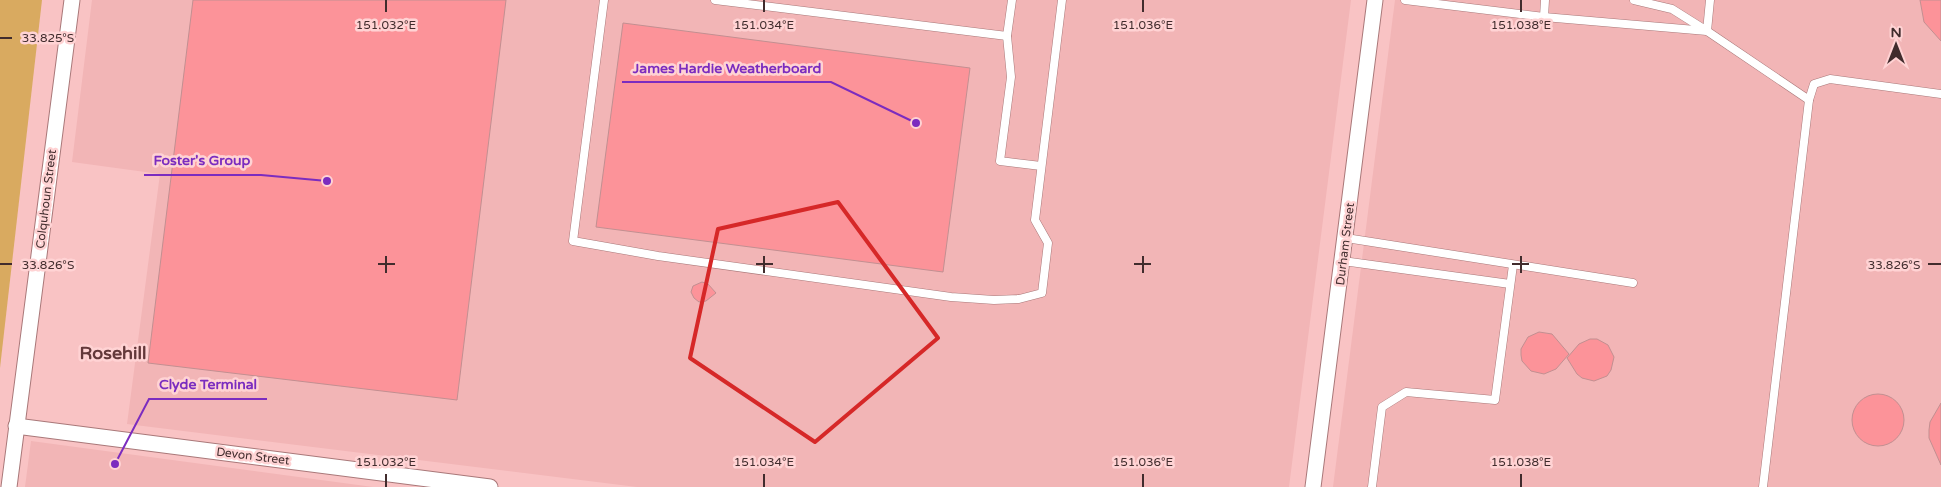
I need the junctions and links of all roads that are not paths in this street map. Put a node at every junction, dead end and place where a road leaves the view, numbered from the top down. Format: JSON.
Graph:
{"nodes":[{"id":1,"x":72,"y":0,"type":"edge"},
{"id":2,"x":604,"y":0,"type":"edge"},
{"id":3,"x":715,"y":0,"type":"edge"},
{"id":4,"x":1012,"y":0,"type":"edge"},
{"id":5,"x":1062,"y":0,"type":"edge"},
{"id":6,"x":1375,"y":0,"type":"edge"},
{"id":7,"x":1405,"y":0,"type":"edge"},
{"id":8,"x":1545,"y":0,"type":"edge"},
{"id":9,"x":1634,"y":0,"type":"edge"},
{"id":10,"x":1710,"y":0,"type":"edge"},
{"id":11,"x":1544,"y":17,"type":"junction"},
{"id":12,"x":1707,"y":31,"type":"junction"},
{"id":13,"x":1007,"y":36,"type":"junction"},
{"id":14,"x":1941,"y":94,"type":"edge"},
{"id":15,"x":1809,"y":100,"type":"junction"},
{"id":16,"x":1041,"y":166,"type":"junction"},
{"id":17,"x":1346,"y":238,"type":"junction"},
{"id":18,"x":1343,"y":261,"type":"junction"},
{"id":19,"x":1513,"y":265,"type":"junction"},
{"id":20,"x":1634,"y":283,"type":"dead end"},
{"id":21,"x":1510,"y":284,"type":"junction"},
{"id":22,"x":16,"y":426,"type":"junction"},
{"id":23,"x":9,"y":487,"type":"edge"},
{"id":24,"x":490,"y":487,"type":"edge"},
{"id":25,"x":1313,"y":487,"type":"edge"},
{"id":26,"x":1372,"y":487,"type":"edge"},
{"id":27,"x":1763,"y":487,"type":"edge"}],
"edges":[{"from":1,"to":22,"type":"street","name":"Colquhoun Street"},
{"from":2,"to":16,"type":"lane"},
{"from":3,"to":13,"type":"lane"},
{"from":4,"to":13,"type":"lane"},
{"from":5,"to":16,"type":"lane"},
{"from":6,"to":17,"type":"street","name":"Durham Street"},
{"from":7,"to":11,"type":"lane"},
{"from":8,"to":11,"type":"lane"},
{"from":9,"to":12,"type":"lane"},
{"from":10,"to":12,"type":"lane"},
{"from":11,"to":12,"type":"lane"},
{"from":12,"to":15,"type":"lane"},
{"from":13,"to":16,"type":"lane"},
{"from":14,"to":15,"type":"lane"},
{"from":15,"to":27,"type":"lane"},
{"from":17,"to":18,"type":"street","name":"Durham Street"},
{"from":17,"to":19,"type":"lane"},
{"from":18,"to":21,"type":"lane"},
{"from":18,"to":25,"type":"street","name":"Durham Street"},
{"from":19,"to":20,"type":"lane"},
{"from":19,"to":21,"type":"lane"},
{"from":21,"to":26,"type":"lane"},
{"from":22,"to":23,"type":"street","name":"Colquhoun Street"},
{"from":22,"to":24,"type":"street","name":"Devon Street"}]}
